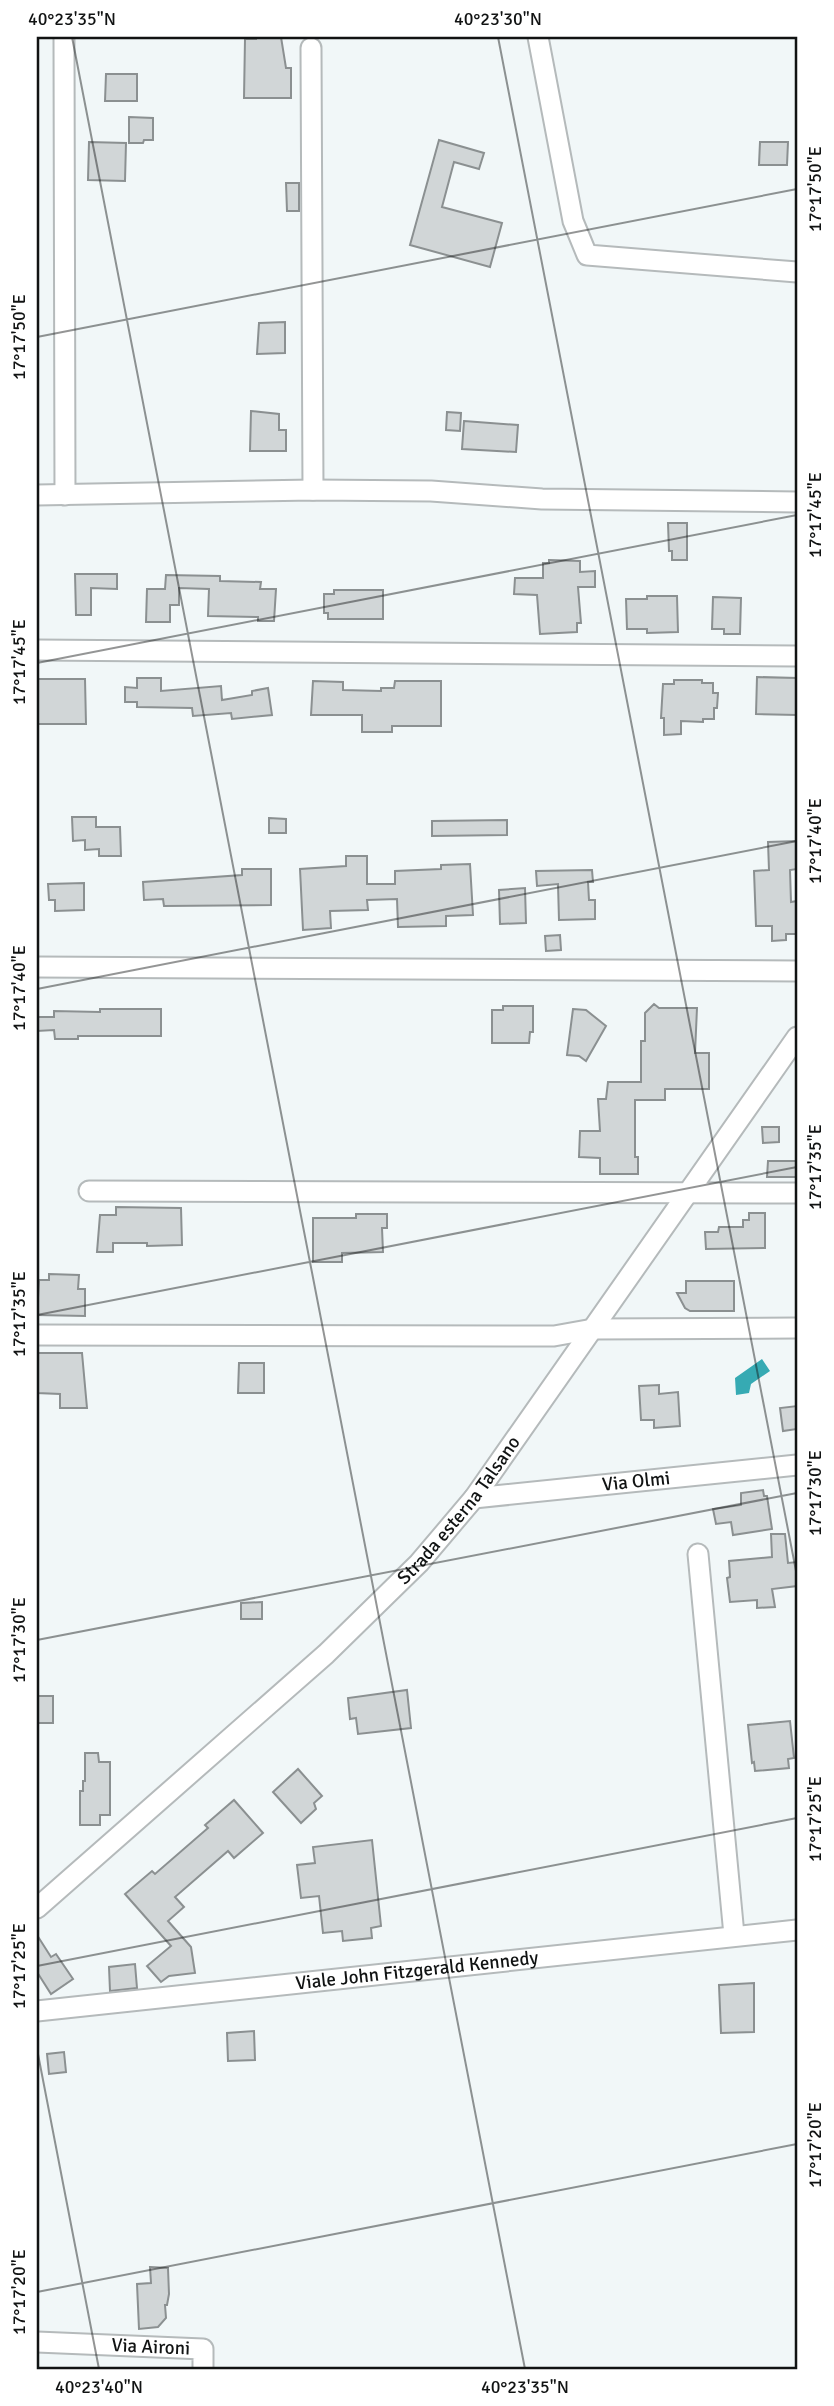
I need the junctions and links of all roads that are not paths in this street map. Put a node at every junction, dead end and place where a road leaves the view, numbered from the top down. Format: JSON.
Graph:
{"nodes":[{"id":1,"x":64,"y":37,"type":"edge"},
{"id":2,"x":538,"y":37,"type":"edge"},
{"id":3,"x":311,"y":48,"type":"dead end"},
{"id":4,"x":797,"y":272,"type":"edge"},
{"id":5,"x":313,"y":490,"type":"junction"},
{"id":6,"x":37,"y":495,"type":"edge"},
{"id":7,"x":65,"y":495,"type":"junction"},
{"id":8,"x":797,"y":502,"type":"edge"},
{"id":9,"x":37,"y":650,"type":"edge"},
{"id":10,"x":797,"y":656,"type":"edge"},
{"id":11,"x":37,"y":967,"type":"edge"},
{"id":12,"x":797,"y":971,"type":"edge"},
{"id":13,"x":797,"y":1037,"type":"edge"},
{"id":14,"x":89,"y":1191,"type":"dead end"},
{"id":15,"x":688,"y":1192,"type":"junction"},
{"id":16,"x":797,"y":1192,"type":"edge"},
{"id":17,"x":797,"y":1328,"type":"edge"},
{"id":18,"x":593,"y":1329,"type":"junction"},
{"id":19,"x":37,"y":1335,"type":"edge"},
{"id":20,"x":797,"y":1465,"type":"edge"},
{"id":21,"x":474,"y":1498,"type":"junction"},
{"id":22,"x":698,"y":1555,"type":"dead end"},
{"id":23,"x":37,"y":1908,"type":"edge"},
{"id":24,"x":797,"y":1930,"type":"edge"},
{"id":25,"x":734,"y":1935,"type":"junction"},
{"id":26,"x":37,"y":2011,"type":"edge"},
{"id":27,"x":37,"y":2342,"type":"edge"},
{"id":28,"x":203,"y":2369,"type":"edge"}],
"edges":[{"from":1,"to":7,"type":"street"},
{"from":2,"to":4,"type":"street"},
{"from":3,"to":5,"type":"street"},
{"from":5,"to":7,"type":"street"},
{"from":5,"to":8,"type":"street"},
{"from":6,"to":7,"type":"street"},
{"from":9,"to":10,"type":"street"},
{"from":11,"to":12,"type":"street"},
{"from":13,"to":15,"type":"street","name":"Strada esterna Talsano"},
{"from":14,"to":15,"type":"street"},
{"from":15,"to":16,"type":"street"},
{"from":15,"to":18,"type":"street","name":"Strada esterna Talsano"},
{"from":17,"to":18,"type":"street"},
{"from":18,"to":19,"type":"street"},
{"from":18,"to":21,"type":"street","name":"Strada esterna Talsano"},
{"from":20,"to":21,"type":"street","name":"Via Olmi"},
{"from":21,"to":23,"type":"street","name":"Strada esterna Talsano"},
{"from":22,"to":25,"type":"street"},
{"from":24,"to":25,"type":"street","name":"Viale John Fitzgerald Kennedy"},
{"from":25,"to":26,"type":"street","name":"Viale John Fitzgerald Kennedy"},
{"from":27,"to":28,"type":"street","name":"Via Aironi"}]}
